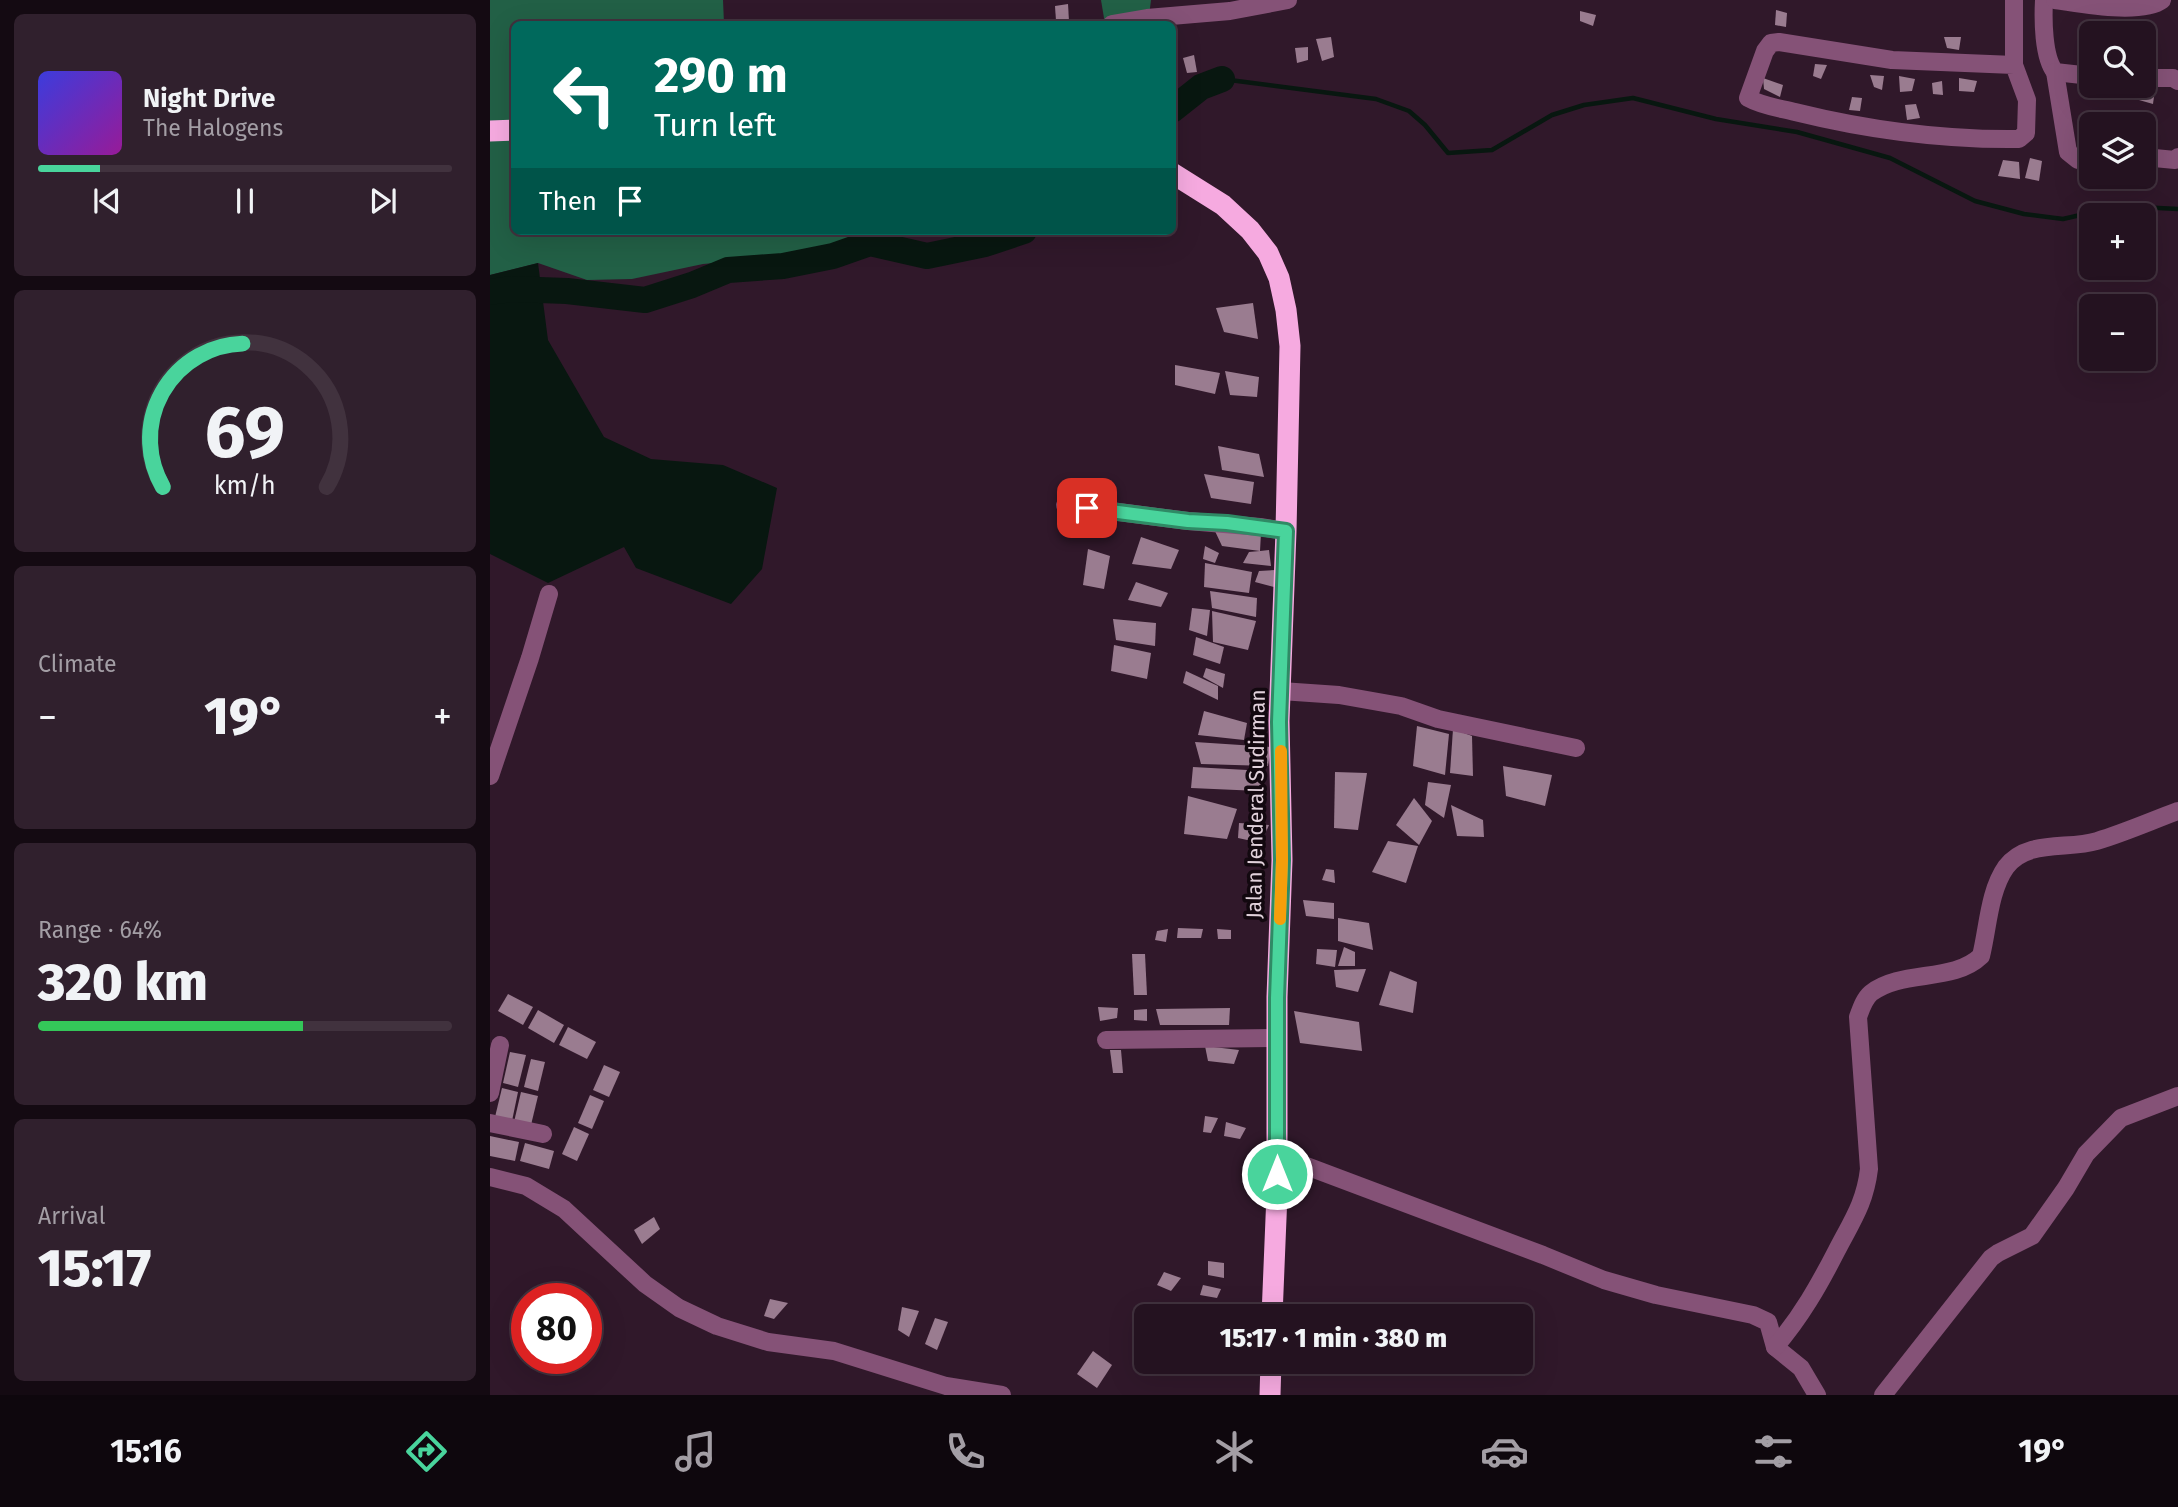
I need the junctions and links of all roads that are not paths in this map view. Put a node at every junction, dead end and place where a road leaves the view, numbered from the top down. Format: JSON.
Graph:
{"nodes":[{"id":1,"x":1288,"y":0,"type":"edge"},
{"id":2,"x":2014,"y":0,"type":"edge"},
{"id":3,"x":2044,"y":0,"type":"edge"},
{"id":4,"x":2055,"y":0,"type":"edge"},
{"id":5,"x":2162,"y":0,"type":"edge"},
{"id":6,"x":1130,"y":21,"type":"edge"},
{"id":7,"x":2014,"y":65,"type":"junction"},
{"id":8,"x":2055,"y":72,"type":"junction"},
{"id":9,"x":2079,"y":75,"type":"edge"},
{"id":10,"x":2156,"y":78,"type":"edge"},
{"id":11,"x":2178,"y":81,"type":"edge"},
{"id":12,"x":511,"y":130,"type":"edge"},
{"id":13,"x":490,"y":131,"type":"edge"},
{"id":14,"x":2178,"y":157,"type":"edge"},
{"id":15,"x":2156,"y":158,"type":"edge"},
{"id":16,"x":2079,"y":160,"type":"edge"},
{"id":17,"x":1176,"y":176,"type":"edge"},
{"id":18,"x":1065,"y":505,"type":"dead end"},
{"id":19,"x":1286,"y":531,"type":"junction"},
{"id":20,"x":550,"y":594,"type":"dead end"},
{"id":21,"x":1281,"y":691,"type":"junction"},
{"id":22,"x":1577,"y":748,"type":"dead end"},
{"id":23,"x":490,"y":776,"type":"edge"},
{"id":24,"x":2178,"y":811,"type":"edge"},
{"id":25,"x":1277,"y":1038,"type":"junction"},
{"id":26,"x":1106,"y":1040,"type":"dead end"},
{"id":27,"x":500,"y":1045,"type":"dead end"},
{"id":28,"x":490,"y":1093,"type":"edge"},
{"id":29,"x":2178,"y":1096,"type":"edge"},
{"id":30,"x":490,"y":1123,"type":"edge"},
{"id":31,"x":543,"y":1134,"type":"dead end"},
{"id":32,"x":1277,"y":1155,"type":"junction"},
{"id":33,"x":490,"y":1177,"type":"edge"},
{"id":34,"x":1272,"y":1304,"type":"edge"},
{"id":35,"x":1775,"y":1347,"type":"junction"},
{"id":36,"x":1270,"y":1374,"type":"edge"},
{"id":37,"x":1002,"y":1395,"type":"edge"},
{"id":38,"x":1269,"y":1395,"type":"edge"},
{"id":39,"x":1817,"y":1395,"type":"edge"},
{"id":40,"x":1883,"y":1395,"type":"edge"}],
"edges":[{"from":1,"to":6,"type":"street"},
{"from":2,"to":7,"type":"street"},
{"from":3,"to":8,"type":"street"},
{"from":4,"to":5,"type":"street"},
{"from":7,"to":7,"type":"street"},
{"from":8,"to":9,"type":"street"},
{"from":8,"to":16,"type":"street"},
{"from":10,"to":11,"type":"street"},
{"from":12,"to":13,"type":"highway"},
{"from":14,"to":15,"type":"street"},
{"from":17,"to":19,"type":"highway","name":"Jalan Jenderal Sudirman"},
{"from":18,"to":19,"type":"street"},
{"from":19,"to":21,"type":"highway","name":"Jalan Jenderal Sudirman"},
{"from":20,"to":23,"type":"street"},
{"from":21,"to":22,"type":"street"},
{"from":21,"to":25,"type":"highway","name":"Jalan Jenderal Sudirman"},
{"from":24,"to":35,"type":"street"},
{"from":25,"to":26,"type":"street"},
{"from":25,"to":32,"type":"highway","name":"Jalan Jenderal Sudirman"},
{"from":27,"to":28,"type":"street"},
{"from":29,"to":40,"type":"street"},
{"from":30,"to":31,"type":"street"},
{"from":32,"to":34,"type":"highway","name":"Jalan Jenderal Sudirman"},
{"from":32,"to":35,"type":"street"},
{"from":33,"to":37,"type":"street"},
{"from":35,"to":39,"type":"street"},
{"from":36,"to":38,"type":"highway"}]}
